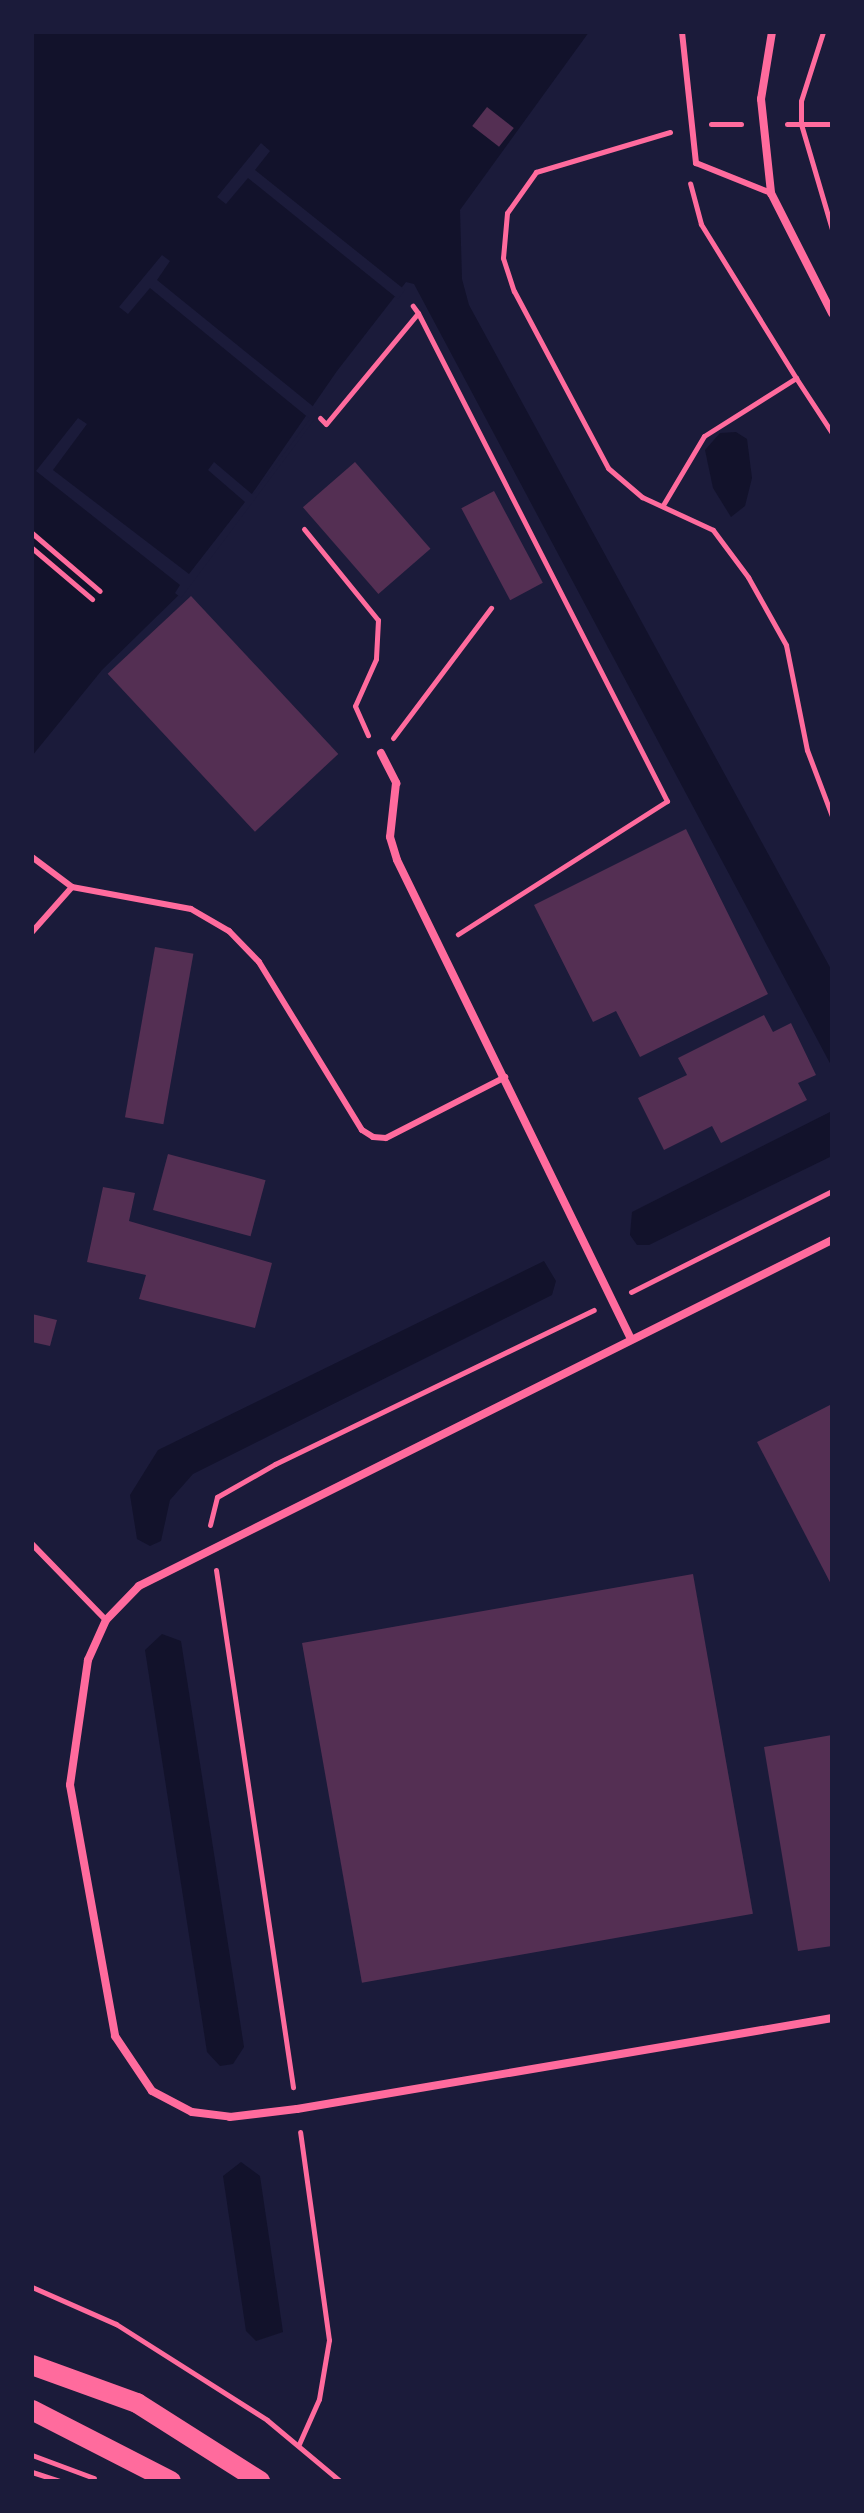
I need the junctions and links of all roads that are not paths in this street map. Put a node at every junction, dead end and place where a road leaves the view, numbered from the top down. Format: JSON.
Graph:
{"nodes":[{"id":1,"x":682,"y":32,"type":"edge"},
{"id":2,"x":772,"y":32,"type":"edge"},
{"id":3,"x":771,"y":193,"type":"junction"},
{"id":4,"x":832,"y":313,"type":"edge"},
{"id":5,"x":381,"y":753,"type":"road end"},
{"id":6,"x":32,"y":857,"type":"edge"},
{"id":7,"x":72,"y":887,"type":"junction"},
{"id":8,"x":32,"y":932,"type":"edge"},
{"id":9,"x":505,"y":1077,"type":"junction"},
{"id":10,"x":832,"y":1240,"type":"edge"},
{"id":11,"x":631,"y":1339,"type":"junction"},
{"id":12,"x":32,"y":1544,"type":"edge"},
{"id":13,"x":106,"y":1620,"type":"junction"},
{"id":14,"x":832,"y":2018,"type":"edge"},
{"id":15,"x":32,"y":2365,"type":"edge"},
{"id":16,"x":32,"y":2410,"type":"edge"},
{"id":17,"x":171,"y":2481,"type":"edge"},
{"id":18,"x":260,"y":2481,"type":"edge"}],
"edges":[{"from":1,"to":3,"type":"lane"},
{"from":2,"to":3,"type":"street"},
{"from":3,"to":4,"type":"street"},
{"from":5,"to":9,"type":"street"},
{"from":6,"to":7,"type":"lane"},
{"from":7,"to":8,"type":"lane"},
{"from":7,"to":9,"type":"lane"},
{"from":9,"to":11,"type":"street"},
{"from":10,"to":11,"type":"street"},
{"from":11,"to":13,"type":"street"},
{"from":12,"to":13,"type":"lane"},
{"from":13,"to":14,"type":"street"},
{"from":15,"to":18,"type":"main road"},
{"from":16,"to":17,"type":"main road"}]}
